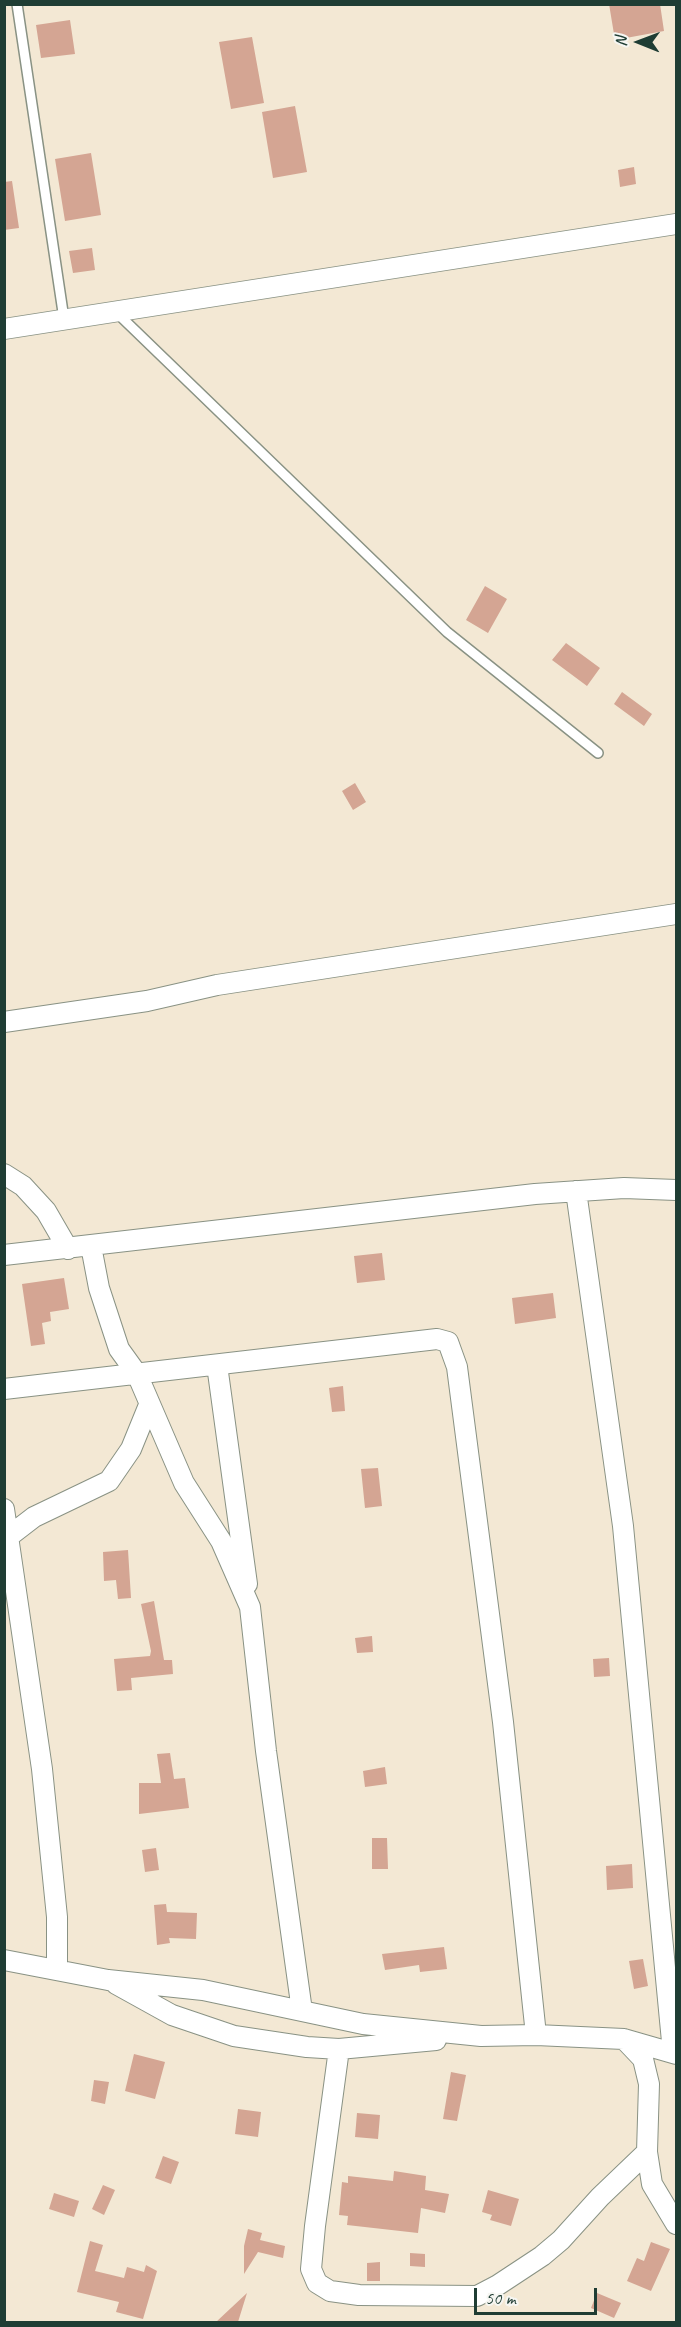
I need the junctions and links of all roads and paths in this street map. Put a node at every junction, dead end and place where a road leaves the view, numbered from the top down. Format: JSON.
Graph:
{"nodes":[{"id":1,"x":17,"y":4,"type":"edge"},
{"id":2,"x":676,"y":224,"type":"edge"},
{"id":3,"x":115,"y":311,"type":"junction"},
{"id":4,"x":64,"y":319,"type":"junction"},
{"id":5,"x":4,"y":328,"type":"edge"},
{"id":6,"x":598,"y":753,"type":"dead end"},
{"id":7,"x":676,"y":914,"type":"edge"},
{"id":8,"x":4,"y":1022,"type":"edge"},
{"id":9,"x":4,"y":1174,"type":"edge"},
{"id":10,"x":676,"y":1190,"type":"edge"},
{"id":11,"x":576,"y":1191,"type":"junction"},
{"id":12,"x":91,"y":1246,"type":"junction"},
{"id":13,"x":68,"y":1249,"type":"junction"},
{"id":14,"x":4,"y":1255,"type":"edge"},
{"id":15,"x":218,"y":1365,"type":"junction"},
{"id":16,"x":137,"y":1374,"type":"junction"},
{"id":17,"x":4,"y":1389,"type":"edge"},
{"id":18,"x":149,"y":1406,"type":"junction"},
{"id":19,"x":4,"y":1509,"type":"edge"},
{"id":20,"x":8,"y":1537,"type":"junction"},
{"id":21,"x":250,"y":1608,"type":"junction"},
{"id":22,"x":4,"y":1960,"type":"edge"},
{"id":23,"x":57,"y":1970,"type":"junction"},
{"id":24,"x":108,"y":1980,"type":"junction"},
{"id":25,"x":302,"y":2011,"type":"junction"},
{"id":26,"x":536,"y":2035,"type":"junction"},
{"id":27,"x":481,"y":2036,"type":"junction"},
{"id":28,"x":624,"y":2039,"type":"junction"},
{"id":29,"x":339,"y":2049,"type":"junction"},
{"id":30,"x":675,"y":2053,"type":"edge"},
{"id":31,"x":647,"y":2152,"type":"junction"},
{"id":32,"x":676,"y":2224,"type":"edge"}],
"edges":[{"from":1,"to":4,"type":"lane"},
{"from":2,"to":3,"type":"street"},
{"from":3,"to":4,"type":"street"},
{"from":3,"to":6,"type":"lane"},
{"from":4,"to":5,"type":"street"},
{"from":7,"to":8,"type":"street"},
{"from":9,"to":13,"type":"street"},
{"from":10,"to":11,"type":"street"},
{"from":11,"to":12,"type":"street"},
{"from":11,"to":30,"type":"street"},
{"from":12,"to":13,"type":"street"},
{"from":12,"to":16,"type":"street"},
{"from":13,"to":14,"type":"street"},
{"from":15,"to":16,"type":"street"},
{"from":15,"to":21,"type":"street"},
{"from":15,"to":26,"type":"street"},
{"from":16,"to":17,"type":"street"},
{"from":16,"to":18,"type":"street"},
{"from":18,"to":20,"type":"street"},
{"from":18,"to":21,"type":"street"},
{"from":19,"to":20,"type":"street"},
{"from":20,"to":23,"type":"street"},
{"from":21,"to":25,"type":"street"},
{"from":22,"to":23,"type":"street"},
{"from":23,"to":24,"type":"street"},
{"from":24,"to":25,"type":"street"},
{"from":24,"to":29,"type":"street"},
{"from":25,"to":27,"type":"street"},
{"from":26,"to":27,"type":"street"},
{"from":26,"to":28,"type":"street"},
{"from":27,"to":29,"type":"street"},
{"from":28,"to":30,"type":"street"},
{"from":28,"to":31,"type":"street"},
{"from":29,"to":31,"type":"street"},
{"from":31,"to":32,"type":"street"}]}
